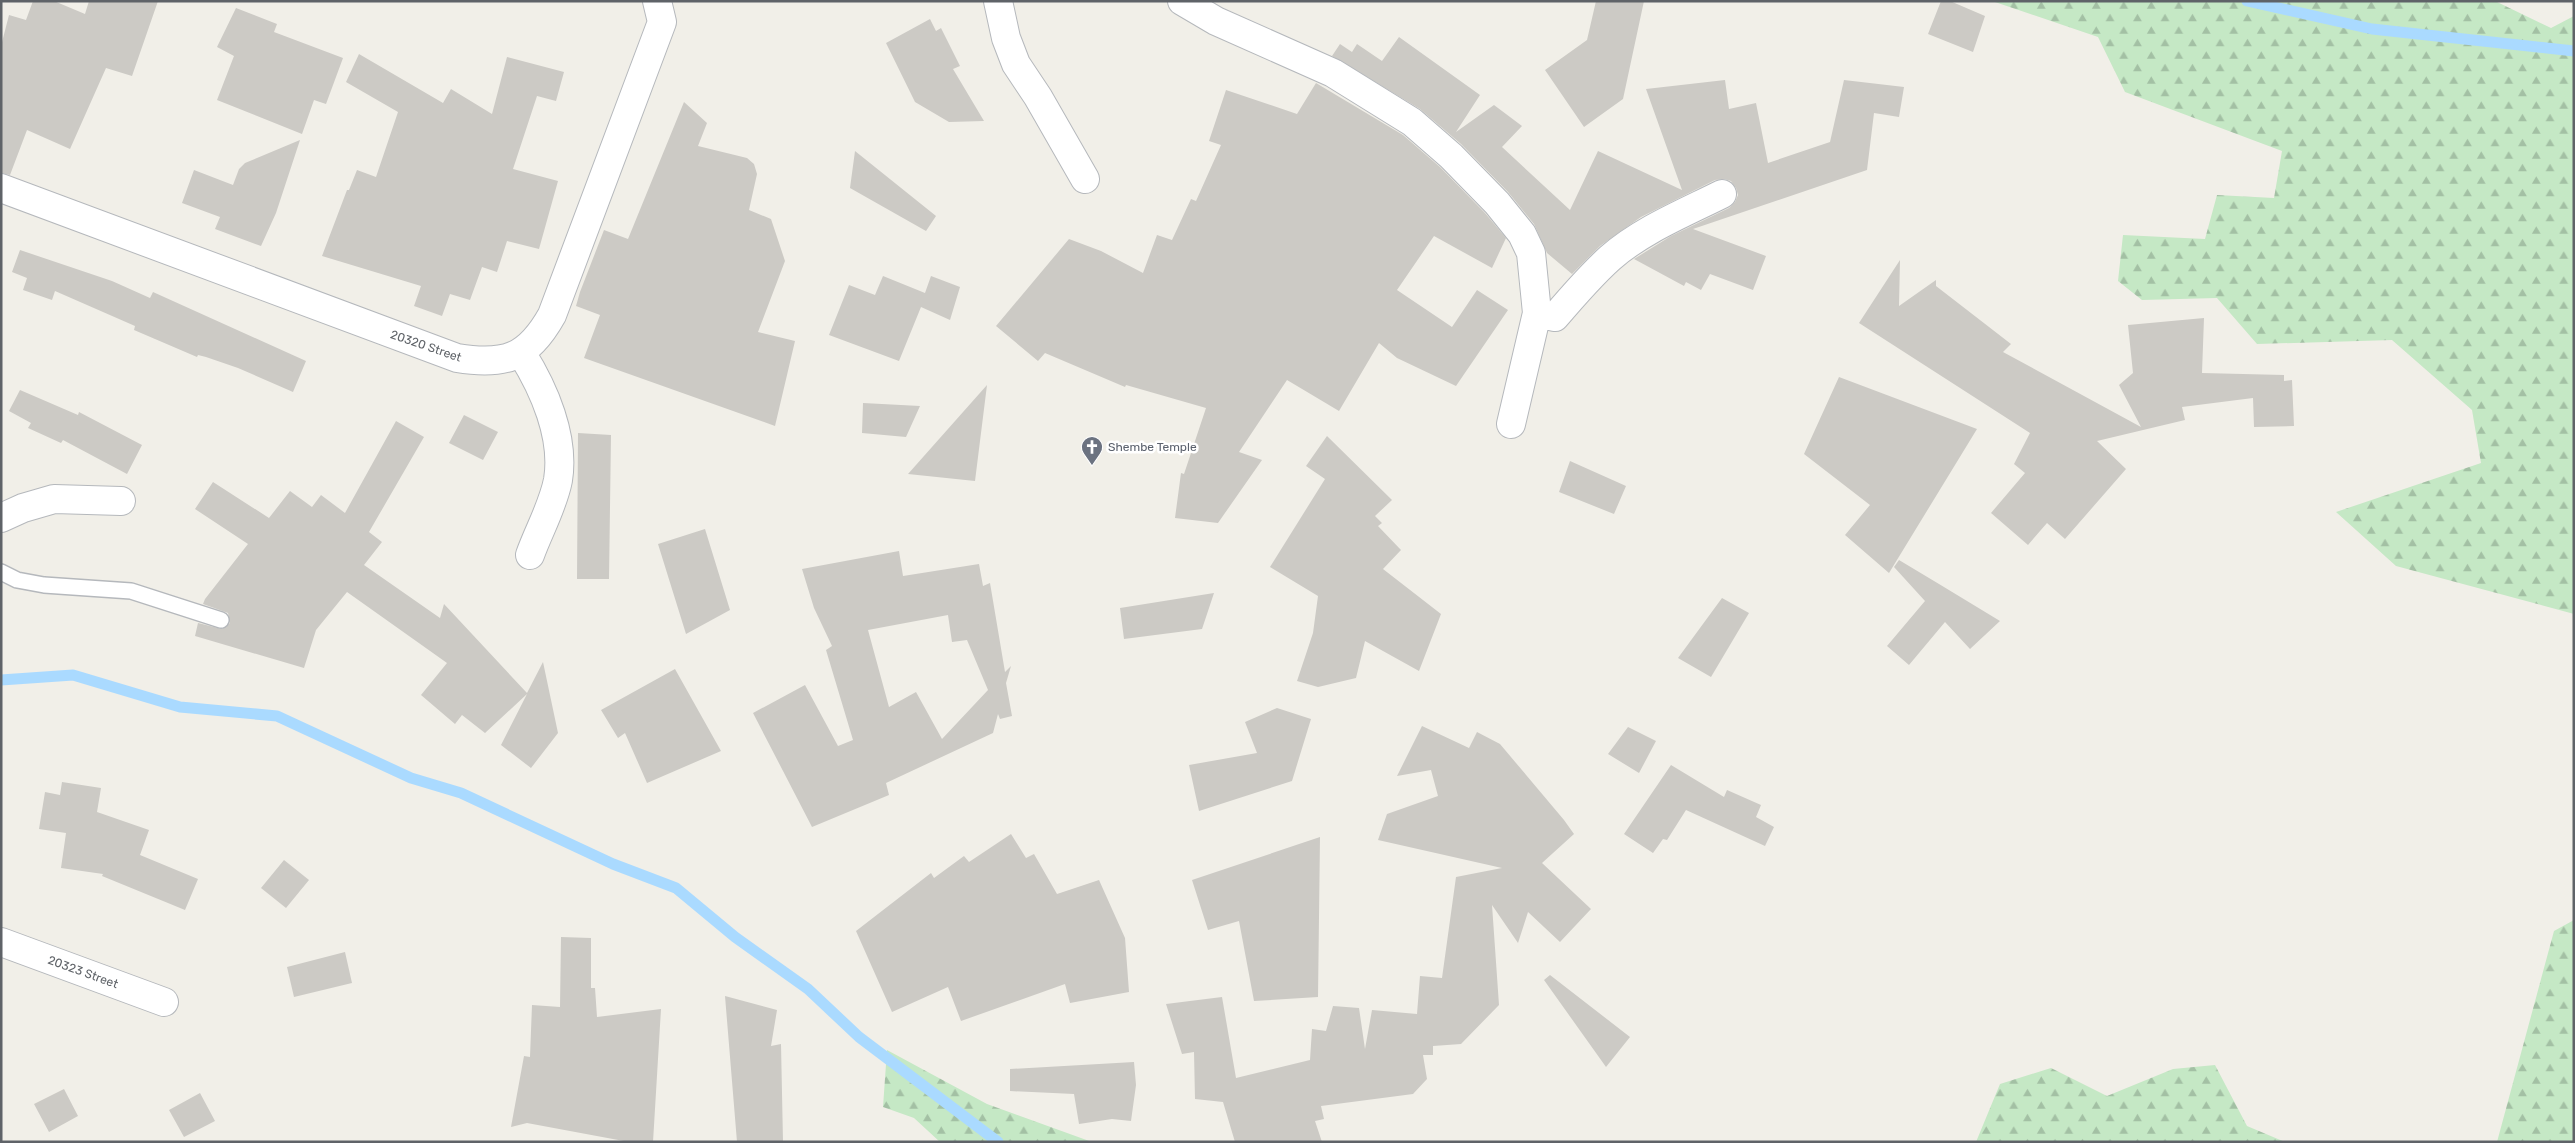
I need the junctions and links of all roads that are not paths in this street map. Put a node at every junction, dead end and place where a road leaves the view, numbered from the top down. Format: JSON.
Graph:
{"nodes":[{"id":1,"x":657,"y":1,"type":"edge"},
{"id":2,"x":998,"y":1,"type":"edge"},
{"id":3,"x":1182,"y":1,"type":"edge"},
{"id":4,"x":1085,"y":179,"type":"dead end"},
{"id":5,"x":1,"y":188,"type":"edge"},
{"id":6,"x":1722,"y":194,"type":"dead end"},
{"id":7,"x":1537,"y":313,"type":"junction"},
{"id":8,"x":522,"y":354,"type":"junction"},
{"id":9,"x":1511,"y":424,"type":"dead end"},
{"id":10,"x":121,"y":501,"type":"dead end"},
{"id":11,"x":1,"y":518,"type":"edge"},
{"id":12,"x":530,"y":555,"type":"dead end"},
{"id":13,"x":1,"y":572,"type":"edge"},
{"id":14,"x":221,"y":620,"type":"dead end"},
{"id":15,"x":1,"y":942,"type":"edge"},
{"id":16,"x":164,"y":1002,"type":"dead end"}],
"edges":[{"from":1,"to":8,"type":"street"},
{"from":2,"to":4,"type":"street"},
{"from":3,"to":7,"type":"street"},
{"from":5,"to":8,"type":"street","name":"20320 Street"},
{"from":6,"to":7,"type":"street"},
{"from":7,"to":9,"type":"street"},
{"from":8,"to":12,"type":"street"},
{"from":10,"to":11,"type":"street"},
{"from":13,"to":14,"type":"lane"},
{"from":15,"to":16,"type":"street","name":"20323 Street"}]}
